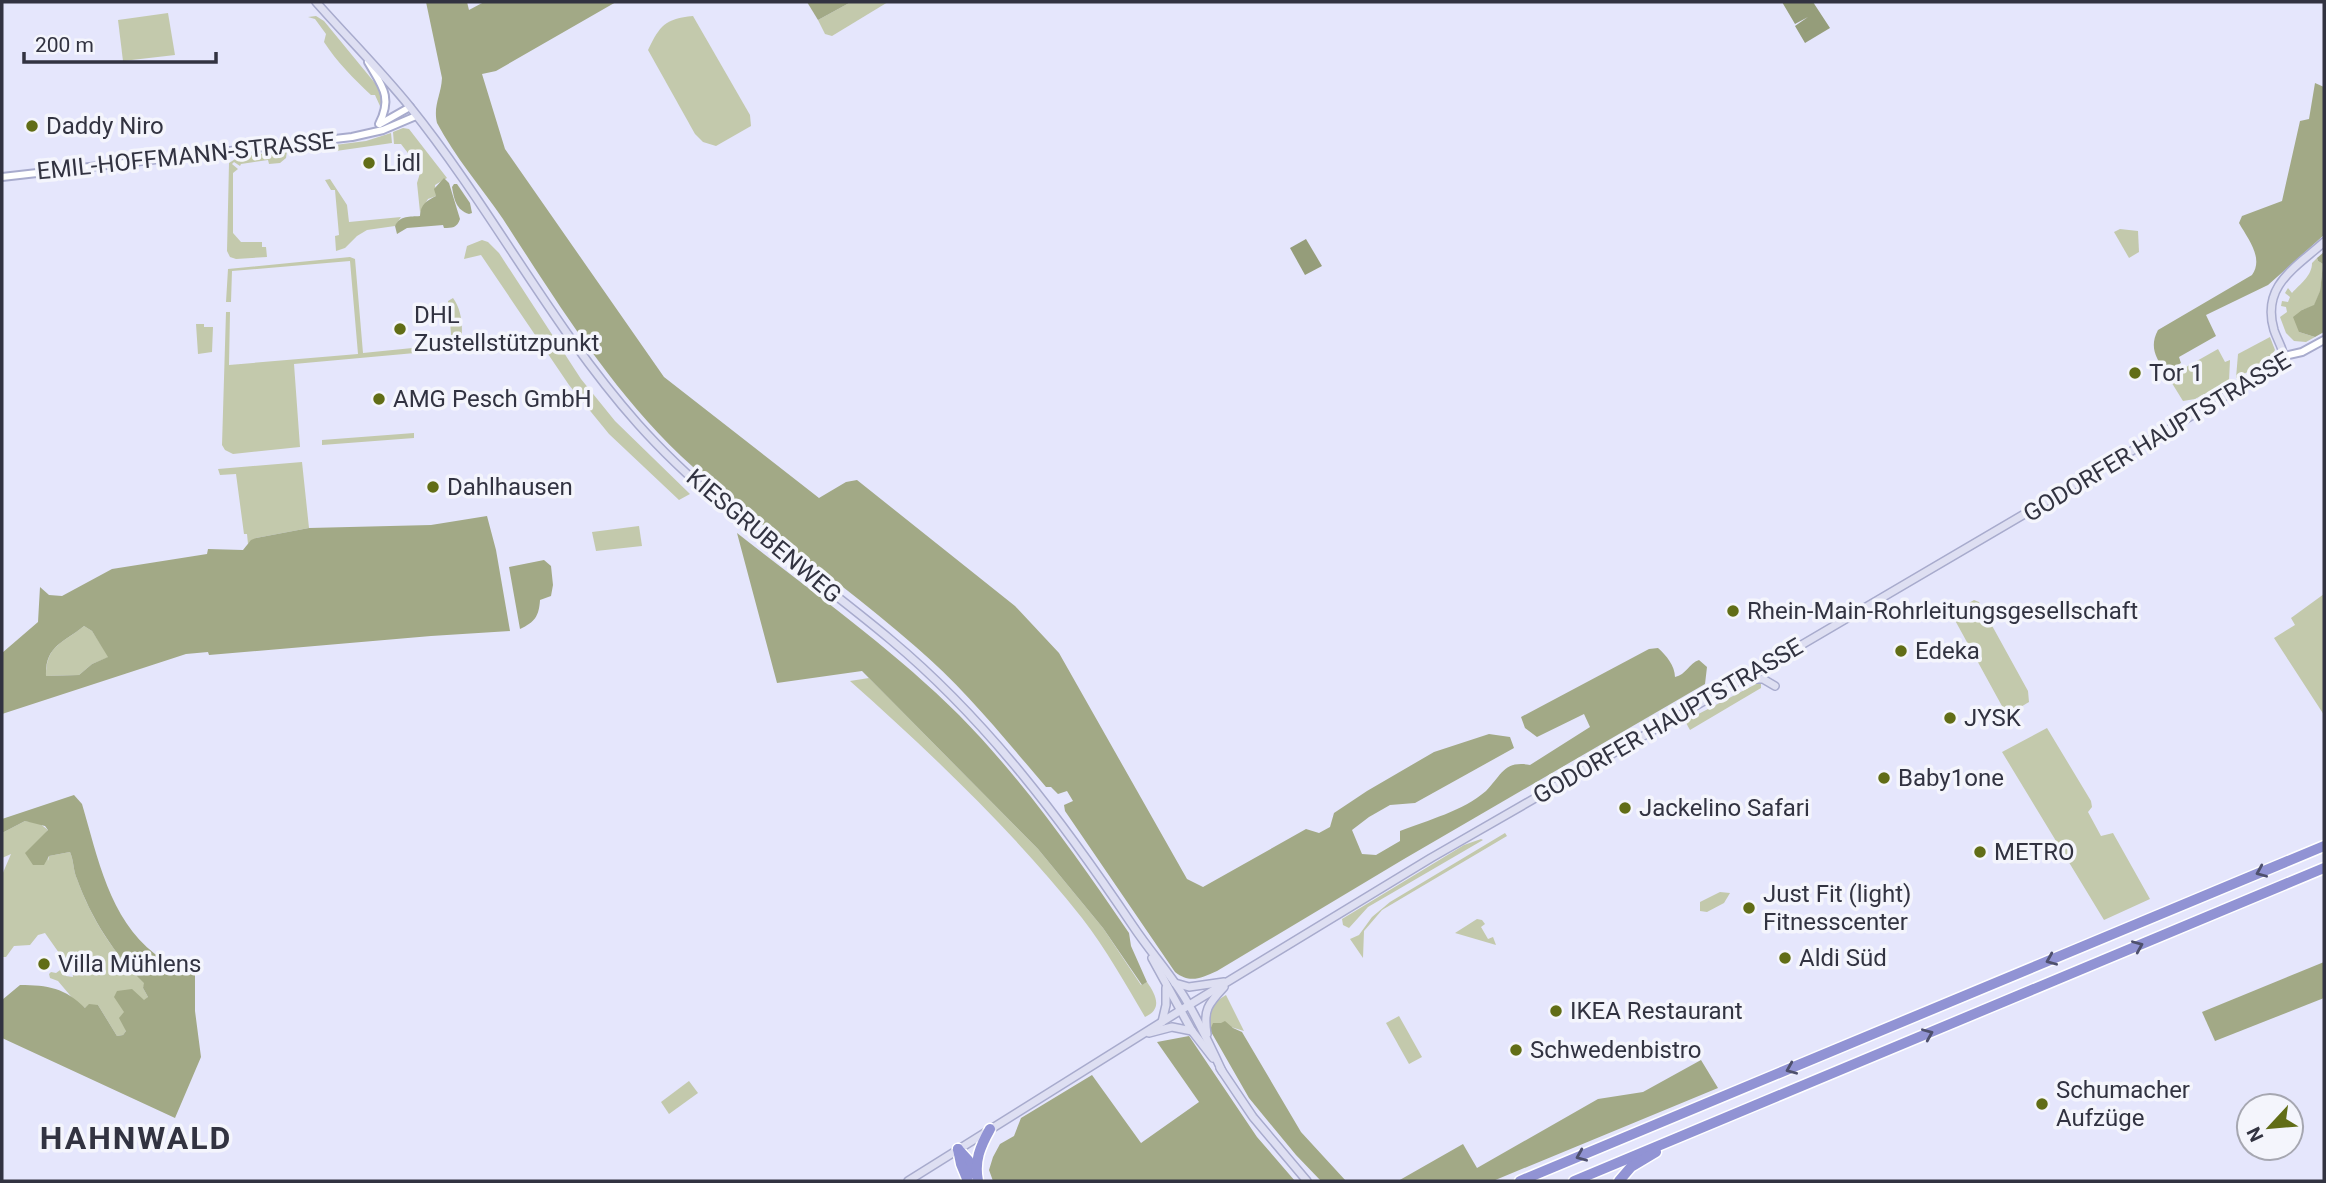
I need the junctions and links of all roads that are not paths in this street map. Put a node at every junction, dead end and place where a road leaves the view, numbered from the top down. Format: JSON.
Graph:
{"nodes":[{"id":1,"x":316,"y":2,"type":"edge"},
{"id":2,"x":365,"y":57,"type":"junction"},
{"id":3,"x":410,"y":107,"type":"junction"},
{"id":4,"x":416,"y":116,"type":"junction"},
{"id":5,"x":379,"y":124,"type":"junction"},
{"id":6,"x":370,"y":132,"type":"junction"},
{"id":7,"x":2,"y":177,"type":"edge"},
{"id":8,"x":2324,"y":242,"type":"edge"},
{"id":9,"x":2324,"y":340,"type":"edge"},
{"id":10,"x":2284,"y":356,"type":"junction"},
{"id":11,"x":1744,"y":679,"type":"junction"},
{"id":12,"x":1775,"y":686,"type":"dead end"},
{"id":13,"x":2324,"y":846,"type":"edge"},
{"id":14,"x":2324,"y":868,"type":"edge"},
{"id":15,"x":1143,"y":942,"type":"junction"},
{"id":16,"x":1229,"y":981,"type":"junction"},
{"id":17,"x":1175,"y":983,"type":"junction"},
{"id":18,"x":1166,"y":987,"type":"junction"},
{"id":19,"x":1189,"y":1006,"type":"junction"},
{"id":20,"x":1181,"y":1010,"type":"junction"},
{"id":21,"x":1162,"y":1022,"type":"junction"},
{"id":22,"x":1192,"y":1031,"type":"junction"},
{"id":23,"x":1143,"y":1035,"type":"junction"},
{"id":24,"x":1208,"y":1040,"type":"junction"},
{"id":25,"x":1222,"y":1070,"type":"junction"},
{"id":26,"x":990,"y":1129,"type":"junction"},
{"id":27,"x":1680,"y":1137,"type":"junction"},
{"id":28,"x":958,"y":1149,"type":"junction"},
{"id":29,"x":908,"y":1181,"type":"edge"},
{"id":30,"x":968,"y":1181,"type":"edge"},
{"id":31,"x":978,"y":1181,"type":"edge"},
{"id":32,"x":1307,"y":1181,"type":"edge"},
{"id":33,"x":1521,"y":1181,"type":"edge"},
{"id":34,"x":1574,"y":1181,"type":"edge"},
{"id":35,"x":1619,"y":1181,"type":"edge"}],
"edges":[{"from":1,"to":2,"type":"main road","name":"KIESGRUBENWEG"},
{"from":2,"to":3,"type":"main road","name":"KIESGRUBENWEG"},
{"from":2,"to":5,"type":"street"},
{"from":3,"to":4,"type":"main road","name":"KIESGRUBENWEG"},
{"from":3,"to":5,"type":"street","name":"EMIL-HOFFMANN-STRASSE"},
{"from":4,"to":6,"type":"street","name":"EMIL-HOFFMANN-STRASSE"},
{"from":4,"to":15,"type":"main road","name":"KIESGRUBENWEG"},
{"from":5,"to":6,"type":"street","name":"EMIL-HOFFMANN-STRASSE"},
{"from":6,"to":7,"type":"street","name":"EMIL-HOFFMANN-STRASSE"},
{"from":8,"to":10,"type":"main road"},
{"from":9,"to":10,"type":"street","name":"GODORFER HAUPTSTRASSE"},
{"from":10,"to":11,"type":"main road","name":"GODORFER HAUPTSTRASSE"},
{"from":11,"to":12,"type":"main road"},
{"from":11,"to":16,"type":"main road","name":"GODORFER HAUPTSTRASSE"},
{"from":13,"to":33,"type":"highway","one_way":true},
{"from":27,"to":14,"type":"highway","one_way":true},
{"from":15,"to":17,"type":"main road","name":"KIESGRUBENWEG"},
{"from":15,"to":18,"type":"main road","name":"KIESGRUBENWEG"},
{"from":16,"to":17,"type":"main road"},
{"from":16,"to":19,"type":"main road","name":"GODORFER HAUPTSTRASSE"},
{"from":16,"to":24,"type":"main road","name":"GODORFER HAUPTSTRASSE"},
{"from":17,"to":19,"type":"main road","name":"KIESGRUBENWEG"},
{"from":18,"to":20,"type":"main road","name":"KIESGRUBENWEG"},
{"from":18,"to":21,"type":"main road"},
{"from":19,"to":20,"type":"main road","name":"GODORFER HAUPTSTRASSE"},
{"from":19,"to":24,"type":"main road","name":"KIESGRUBENWEG"},
{"from":20,"to":21,"type":"main road","name":"GODORFER HAUPTSTRASSE"},
{"from":20,"to":22,"type":"main road","name":"KIESGRUBENWEG"},
{"from":21,"to":23,"type":"main road","name":"GODORFER HAUPTSTRASSE"},
{"from":22,"to":23,"type":"main road"},
{"from":22,"to":25,"type":"main road","name":"KIESGRUBENWEG"},
{"from":23,"to":26,"type":"main road","name":"GODORFER HAUPTSTRASSE"},
{"from":24,"to":25,"type":"main road","name":"KIESGRUBENWEG"},
{"from":25,"to":32,"type":"main road","name":"KIESGRUBENWEG"},
{"from":26,"to":28,"type":"main road","name":"GODORFER HAUPTSTRASSE"},
{"from":26,"to":31,"type":"highway"},
{"from":27,"to":34,"type":"highway"},
{"from":27,"to":35,"type":"highway"},
{"from":28,"to":29,"type":"main road","name":"GODORFER HAUPTSTRASSE"},
{"from":28,"to":30,"type":"highway"},
{"from":28,"to":31,"type":"highway"}]}
